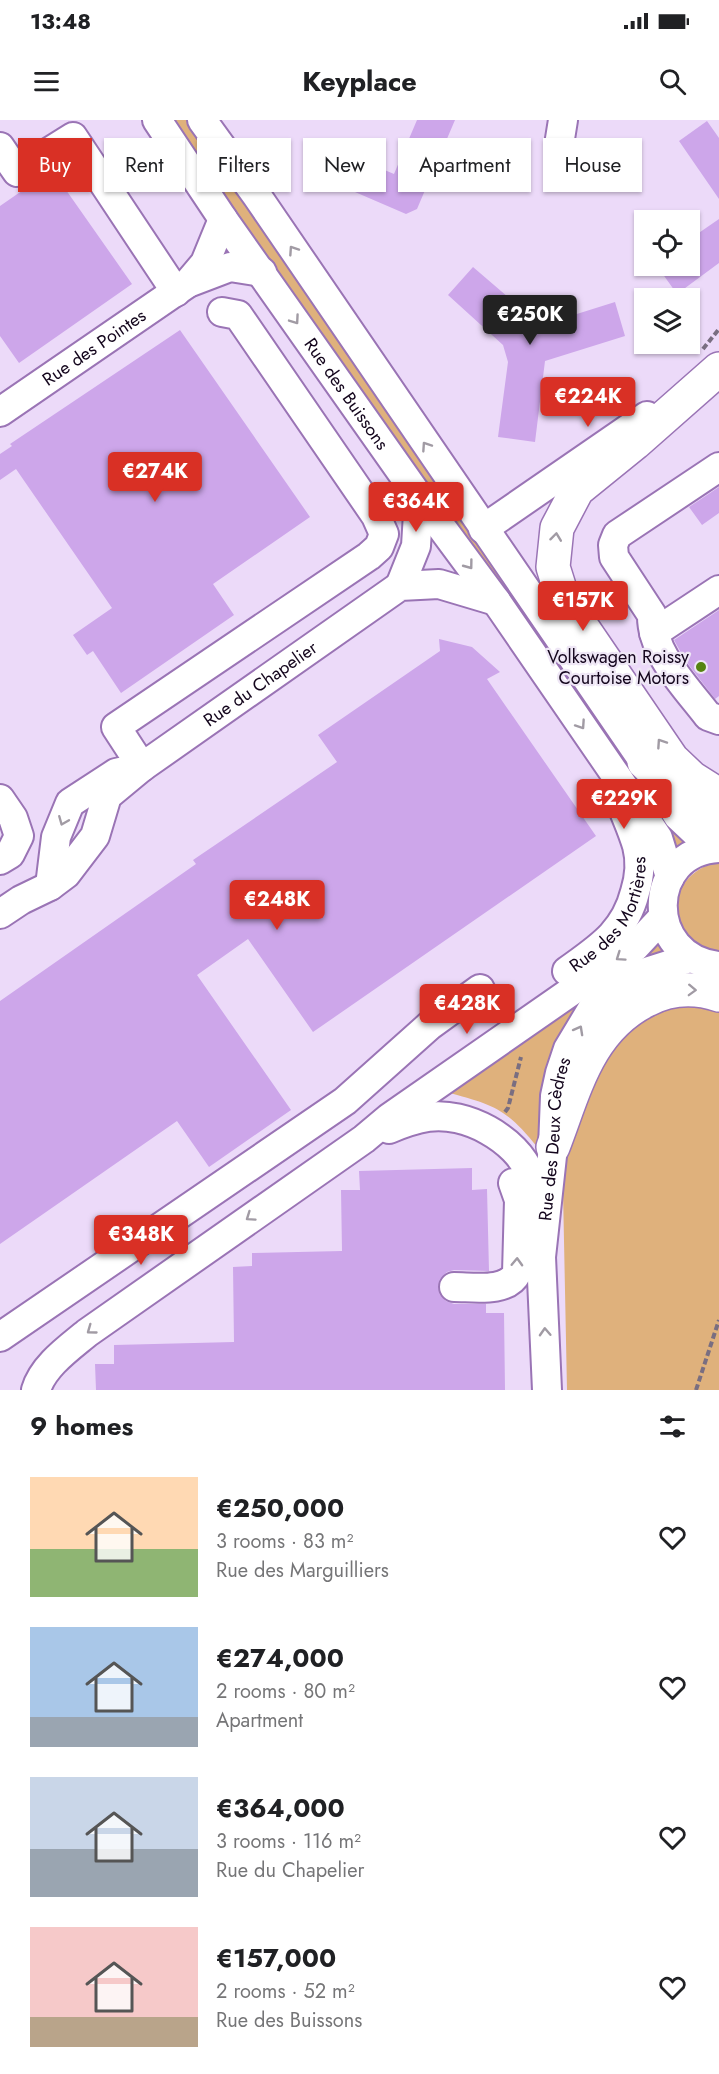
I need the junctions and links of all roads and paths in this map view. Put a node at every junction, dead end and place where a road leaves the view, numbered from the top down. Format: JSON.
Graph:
{"nodes":[{"id":1,"x":157,"y":120,"type":"edge"},
{"id":2,"x":202,"y":120,"type":"edge"},
{"id":3,"x":0,"y":147,"type":"edge"},
{"id":4,"x":8,"y":177,"type":"edge"},
{"id":5,"x":223,"y":219,"type":"junction"},
{"id":6,"x":262,"y":272,"type":"junction"},
{"id":7,"x":182,"y":287,"type":"junction"},
{"id":8,"x":222,"y":312,"type":"dead end"},
{"id":9,"x":719,"y":368,"type":"edge"},
{"id":10,"x":3,"y":403,"type":"edge"},
{"id":11,"x":719,"y":467,"type":"edge"},
{"id":12,"x":419,"y":498,"type":"junction"},
{"id":13,"x":483,"y":529,"type":"junction"},
{"id":14,"x":400,"y":586,"type":"junction"},
{"id":15,"x":719,"y":590,"type":"edge"},
{"id":16,"x":496,"y":601,"type":"junction"},
{"id":17,"x":654,"y":633,"type":"junction"},
{"id":18,"x":719,"y":720,"type":"edge"},
{"id":19,"x":644,"y":762,"type":"joint"},
{"id":20,"x":609,"y":767,"type":"junction"},
{"id":21,"x":132,"y":775,"type":"junction"},
{"id":22,"x":719,"y":795,"type":"edge"},
{"id":23,"x":0,"y":799,"type":"edge"},
{"id":24,"x":716,"y":838,"type":"edge"},
{"id":25,"x":0,"y":860,"type":"edge"},
{"id":26,"x":670,"y":877,"type":"junction"},
{"id":27,"x":50,"y":886,"type":"junction"},
{"id":28,"x":0,"y":914,"type":"edge"},
{"id":29,"x":663,"y":917,"type":"junction"},
{"id":30,"x":690,"y":958,"type":"junction"},
{"id":31,"x":719,"y":966,"type":"edge"},
{"id":32,"x":480,"y":989,"type":"dead end"},
{"id":33,"x":719,"y":995,"type":"edge"},
{"id":34,"x":464,"y":1120,"type":"junction"},
{"id":35,"x":364,"y":1139,"type":"junction"},
{"id":36,"x":553,"y":1147,"type":"junction"},
{"id":37,"x":298,"y":1184,"type":"junction"},
{"id":38,"x":541,"y":1257,"type":"junction"},
{"id":39,"x":454,"y":1287,"type":"dead end"},
{"id":40,"x":719,"y":1320,"type":"edge"},
{"id":41,"x":0,"y":1337,"type":"edge"},
{"id":42,"x":36,"y":1390,"type":"edge"},
{"id":43,"x":548,"y":1390,"type":"edge"},
{"id":44,"x":696,"y":1390,"type":"edge"}],
"edges":[{"from":1,"to":5,"type":"street","name":"Rue des Buissons"},
{"from":13,"to":2,"type":"street","name":"Rue des Buissons","one_way":true},
{"from":3,"to":4,"type":"street"},
{"from":4,"to":7,"type":"street"},
{"from":5,"to":6,"type":"street","name":"Rue des Buissons"},
{"from":5,"to":7,"type":"street"},
{"from":6,"to":7,"type":"street"},
{"from":6,"to":12,"type":"street","name":"Rue des Buissons","one_way":true},
{"from":7,"to":10,"type":"street","name":"Rue des Pointes"},
{"from":8,"to":21,"type":"street"},
{"from":9,"to":13,"type":"street"},
{"from":22,"to":9,"type":"main road","one_way":true},
{"from":11,"to":17,"type":"street"},
{"from":12,"to":14,"type":"street"},
{"from":12,"to":16,"type":"street","name":"Rue des Buissons","one_way":true},
{"from":13,"to":19,"type":"street","name":"Rue des Buissons"},
{"from":14,"to":16,"type":"street"},
{"from":14,"to":21,"type":"street","name":"Rue du Chapelier"},
{"from":15,"to":17,"type":"street"},
{"from":16,"to":20,"type":"street","name":"Rue des Buissons","one_way":true},
{"from":17,"to":18,"type":"street"},
{"from":19,"to":24,"type":"main road"},
{"from":20,"to":26,"type":"street","name":"Rue des Buissons"},
{"from":20,"to":37,"type":"street","name":"Rue des Mortières"},
{"from":21,"to":27,"type":"street"},
{"from":21,"to":27,"type":"street","one_way":true},
{"from":23,"to":25,"type":"street"},
{"from":24,"to":26,"type":"street"},
{"from":26,"to":29,"type":"street"},
{"from":27,"to":28,"type":"street"},
{"from":29,"to":30,"type":"street"},
{"from":29,"to":35,"type":"street","name":"Rue des Mortières","one_way":true},
{"from":30,"to":31,"type":"street"},
{"from":36,"to":30,"type":"street","name":"Rue des Deux Cèdres","one_way":true},
{"from":32,"to":41,"type":"street"},
{"from":36,"to":33,"type":"main road","one_way":true},
{"from":34,"to":35,"type":"street"},
{"from":34,"to":38,"type":"street"},
{"from":39,"to":34,"type":"street","one_way":true},
{"from":35,"to":37,"type":"street","name":"Rue des Mortières"},
{"from":36,"to":38,"type":"street","name":"Rue des Deux Cèdres"},
{"from":37,"to":42,"type":"street","name":"Rue des Mortières","one_way":true},
{"from":43,"to":38,"type":"street","name":"Rue des Deux Cèdres","one_way":true},
{"from":40,"to":44,"type":"path"}]}
